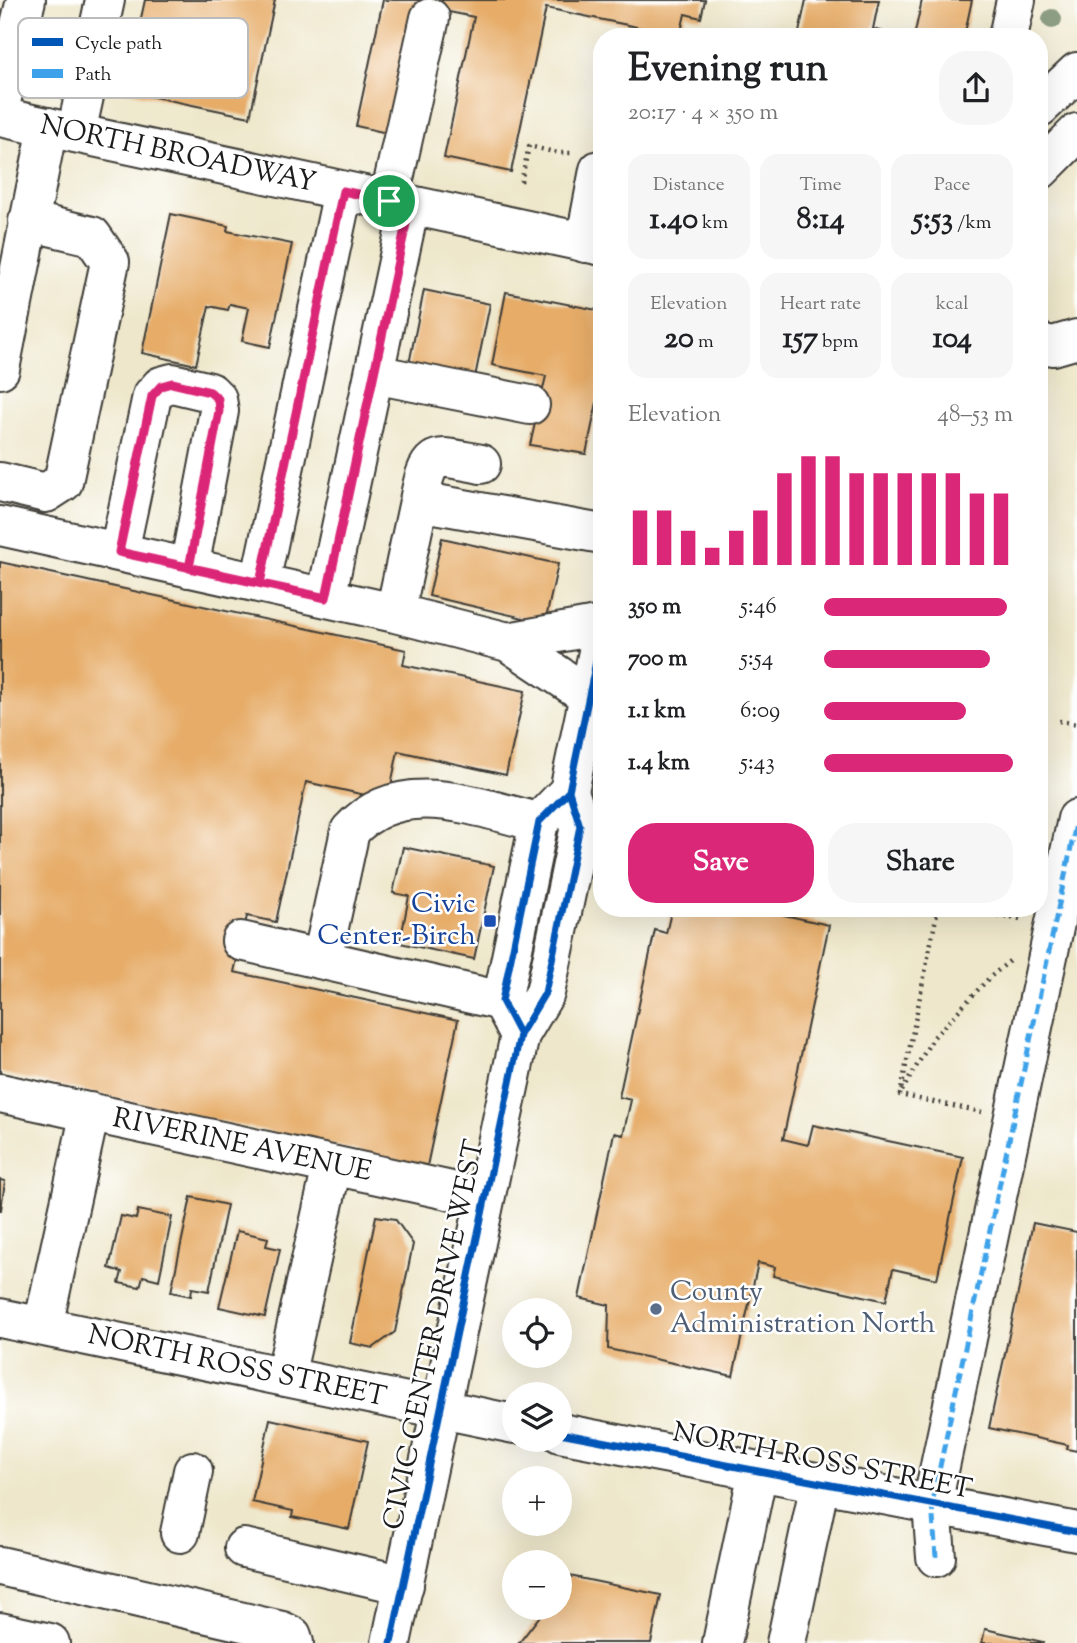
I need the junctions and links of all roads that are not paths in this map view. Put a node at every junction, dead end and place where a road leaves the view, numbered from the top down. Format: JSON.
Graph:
{"nodes":[{"id":1,"x":26,"y":0,"type":"edge"},
{"id":2,"x":105,"y":0,"type":"edge"},
{"id":3,"x":1016,"y":0,"type":"edge"},
{"id":4,"x":22,"y":18,"type":"edge"},
{"id":5,"x":99,"y":18,"type":"edge"},
{"id":6,"x":430,"y":18,"type":"dead end"},
{"id":7,"x":1010,"y":28,"type":"edge"},
{"id":8,"x":18,"y":33,"type":"edge"},
{"id":9,"x":1077,"y":72,"type":"edge"},
{"id":10,"x":73,"y":98,"type":"edge"},
{"id":11,"x":1048,"y":99,"type":"edge"},
{"id":12,"x":0,"y":106,"type":"edge"},
{"id":13,"x":0,"y":117,"type":"edge"},
{"id":14,"x":62,"y":130,"type":"junction"},
{"id":15,"x":1077,"y":133,"type":"edge"},
{"id":16,"x":585,"y":161,"type":"road end"},
{"id":17,"x":1048,"y":162,"type":"edge"},
{"id":18,"x":343,"y":191,"type":"junction"},
{"id":19,"x":400,"y":203,"type":"junction"},
{"id":20,"x":28,"y":221,"type":"junction"},
{"id":21,"x":593,"y":244,"type":"edge"},
{"id":22,"x":0,"y":369,"type":"edge"},
{"id":23,"x":374,"y":374,"type":"junction"},
{"id":24,"x":530,"y":405,"type":"dead end"},
{"id":25,"x":481,"y":464,"type":"dead end"},
{"id":26,"x":0,"y":482,"type":"edge"},
{"id":27,"x":419,"y":501,"type":"junction"},
{"id":28,"x":0,"y":526,"type":"edge"},
{"id":29,"x":593,"y":532,"type":"edge"},
{"id":30,"x":119,"y":552,"type":"junction"},
{"id":31,"x":189,"y":568,"type":"junction"},
{"id":32,"x":260,"y":583,"type":"junction"},
{"id":33,"x":326,"y":598,"type":"junction"},
{"id":34,"x":395,"y":613,"type":"junction"},
{"id":35,"x":593,"y":627,"type":"edge"},
{"id":36,"x":508,"y":642,"type":"junction"},
{"id":37,"x":593,"y":677,"type":"edge"},
{"id":38,"x":589,"y":696,"type":"junction"},
{"id":39,"x":569,"y":791,"type":"junction"},
{"id":40,"x":1077,"y":819,"type":"edge"},
{"id":41,"x":539,"y":822,"type":"junction"},
{"id":42,"x":241,"y":941,"type":"dead end"},
{"id":43,"x":322,"y":959,"type":"junction"},
{"id":44,"x":502,"y":1001,"type":"junction"},
{"id":45,"x":520,"y":1035,"type":"junction"},
{"id":46,"x":0,"y":1093,"type":"edge"},
{"id":47,"x":90,"y":1112,"type":"junction"},
{"id":48,"x":332,"y":1166,"type":"junction"},
{"id":49,"x":484,"y":1198,"type":"junction"},
{"id":50,"x":0,"y":1318,"type":"edge"},
{"id":51,"x":43,"y":1326,"type":"junction"},
{"id":52,"x":285,"y":1377,"type":"junction"},
{"id":53,"x":440,"y":1410,"type":"junction"},
{"id":54,"x":502,"y":1422,"type":"edge"},
{"id":55,"x":572,"y":1435,"type":"edge"},
{"id":56,"x":193,"y":1471,"type":"dead end"},
{"id":57,"x":758,"y":1471,"type":"junction"},
{"id":58,"x":820,"y":1483,"type":"junction"},
{"id":59,"x":932,"y":1504,"type":"junction"},
{"id":60,"x":1077,"y":1532,"type":"edge"},
{"id":61,"x":180,"y":1533,"type":"dead end"},
{"id":62,"x":244,"y":1548,"type":"dead end"},
{"id":63,"x":936,"y":1557,"type":"dead end"},
{"id":64,"x":0,"y":1566,"type":"edge"},
{"id":65,"x":404,"y":1585,"type":"junction"},
{"id":66,"x":0,"y":1632,"type":"edge"},
{"id":67,"x":50,"y":1643,"type":"edge"},
{"id":68,"x":293,"y":1643,"type":"edge"},
{"id":69,"x":391,"y":1643,"type":"edge"},
{"id":70,"x":722,"y":1643,"type":"edge"},
{"id":71,"x":786,"y":1643,"type":"edge"}],
"edges":[{"from":1,"to":4,"type":"street"},
{"from":2,"to":5,"type":"street"},
{"from":3,"to":7,"type":"street"},
{"from":6,"to":19,"type":"street"},
{"from":8,"to":12,"type":"street"},
{"from":9,"to":11,"type":"street"},
{"from":10,"to":14,"type":"street"},
{"from":13,"to":14,"type":"street","name":"NORTH BROADWAY"},
{"from":14,"to":18,"type":"street","name":"NORTH BROADWAY"},
{"from":14,"to":20,"type":"street"},
{"from":15,"to":17,"type":"street"},
{"from":16,"to":21,"type":"street"},
{"from":18,"to":19,"type":"street","name":"NORTH BROADWAY"},
{"from":18,"to":32,"type":"street"},
{"from":19,"to":21,"type":"street","name":"NORTH BROADWAY"},
{"from":19,"to":23,"type":"street"},
{"from":20,"to":22,"type":"street"},
{"from":20,"to":26,"type":"street"},
{"from":23,"to":24,"type":"street"},
{"from":23,"to":33,"type":"street"},
{"from":25,"to":27,"type":"street"},
{"from":27,"to":29,"type":"street"},
{"from":27,"to":34,"type":"street"},
{"from":28,"to":30,"type":"street"},
{"from":30,"to":31,"type":"street"},
{"from":30,"to":31,"type":"street"},
{"from":31,"to":32,"type":"street"},
{"from":32,"to":33,"type":"street"},
{"from":33,"to":34,"type":"street"},
{"from":34,"to":36,"type":"street"},
{"from":35,"to":36,"type":"street"},
{"from":36,"to":38,"type":"street"},
{"from":37,"to":38,"type":"street","name":"CIVIC CENTER DRIVE WEST"},
{"from":38,"to":39,"type":"street","name":"CIVIC CENTER DRIVE WEST"},
{"from":39,"to":41,"type":"street"},
{"from":39,"to":45,"type":"street","name":"CIVIC CENTER DRIVE WEST"},
{"from":40,"to":59,"type":"street"},
{"from":41,"to":43,"type":"street"},
{"from":41,"to":44,"type":"street"},
{"from":42,"to":43,"type":"street"},
{"from":43,"to":44,"type":"street"},
{"from":44,"to":45,"type":"street"},
{"from":45,"to":49,"type":"street","name":"CIVIC CENTER DRIVE WEST"},
{"from":46,"to":47,"type":"street","name":"RIVERINE AVENUE"},
{"from":47,"to":48,"type":"street","name":"RIVERINE AVENUE"},
{"from":47,"to":51,"type":"street"},
{"from":48,"to":49,"type":"street","name":"RIVERINE AVENUE"},
{"from":48,"to":52,"type":"street"},
{"from":49,"to":53,"type":"street","name":"CIVIC CENTER DRIVE WEST"},
{"from":50,"to":51,"type":"street","name":"NORTH ROSS STREET"},
{"from":51,"to":52,"type":"street","name":"NORTH ROSS STREET"},
{"from":52,"to":53,"type":"street","name":"NORTH ROSS STREET"},
{"from":53,"to":54,"type":"street","name":"NORTH ROSS STREET"},
{"from":53,"to":65,"type":"street","name":"CIVIC CENTER DRIVE WEST"},
{"from":55,"to":57,"type":"street","name":"NORTH ROSS STREET"},
{"from":56,"to":61,"type":"street"},
{"from":57,"to":58,"type":"street","name":"NORTH ROSS STREET"},
{"from":57,"to":70,"type":"street"},
{"from":58,"to":59,"type":"street","name":"NORTH ROSS STREET"},
{"from":58,"to":71,"type":"street"},
{"from":59,"to":60,"type":"street","name":"NORTH ROSS STREET"},
{"from":59,"to":63,"type":"street"},
{"from":62,"to":65,"type":"street"},
{"from":64,"to":68,"type":"street"},
{"from":65,"to":69,"type":"street","name":"CIVIC CENTER DRIVE WEST"},
{"from":66,"to":67,"type":"street"}]}
